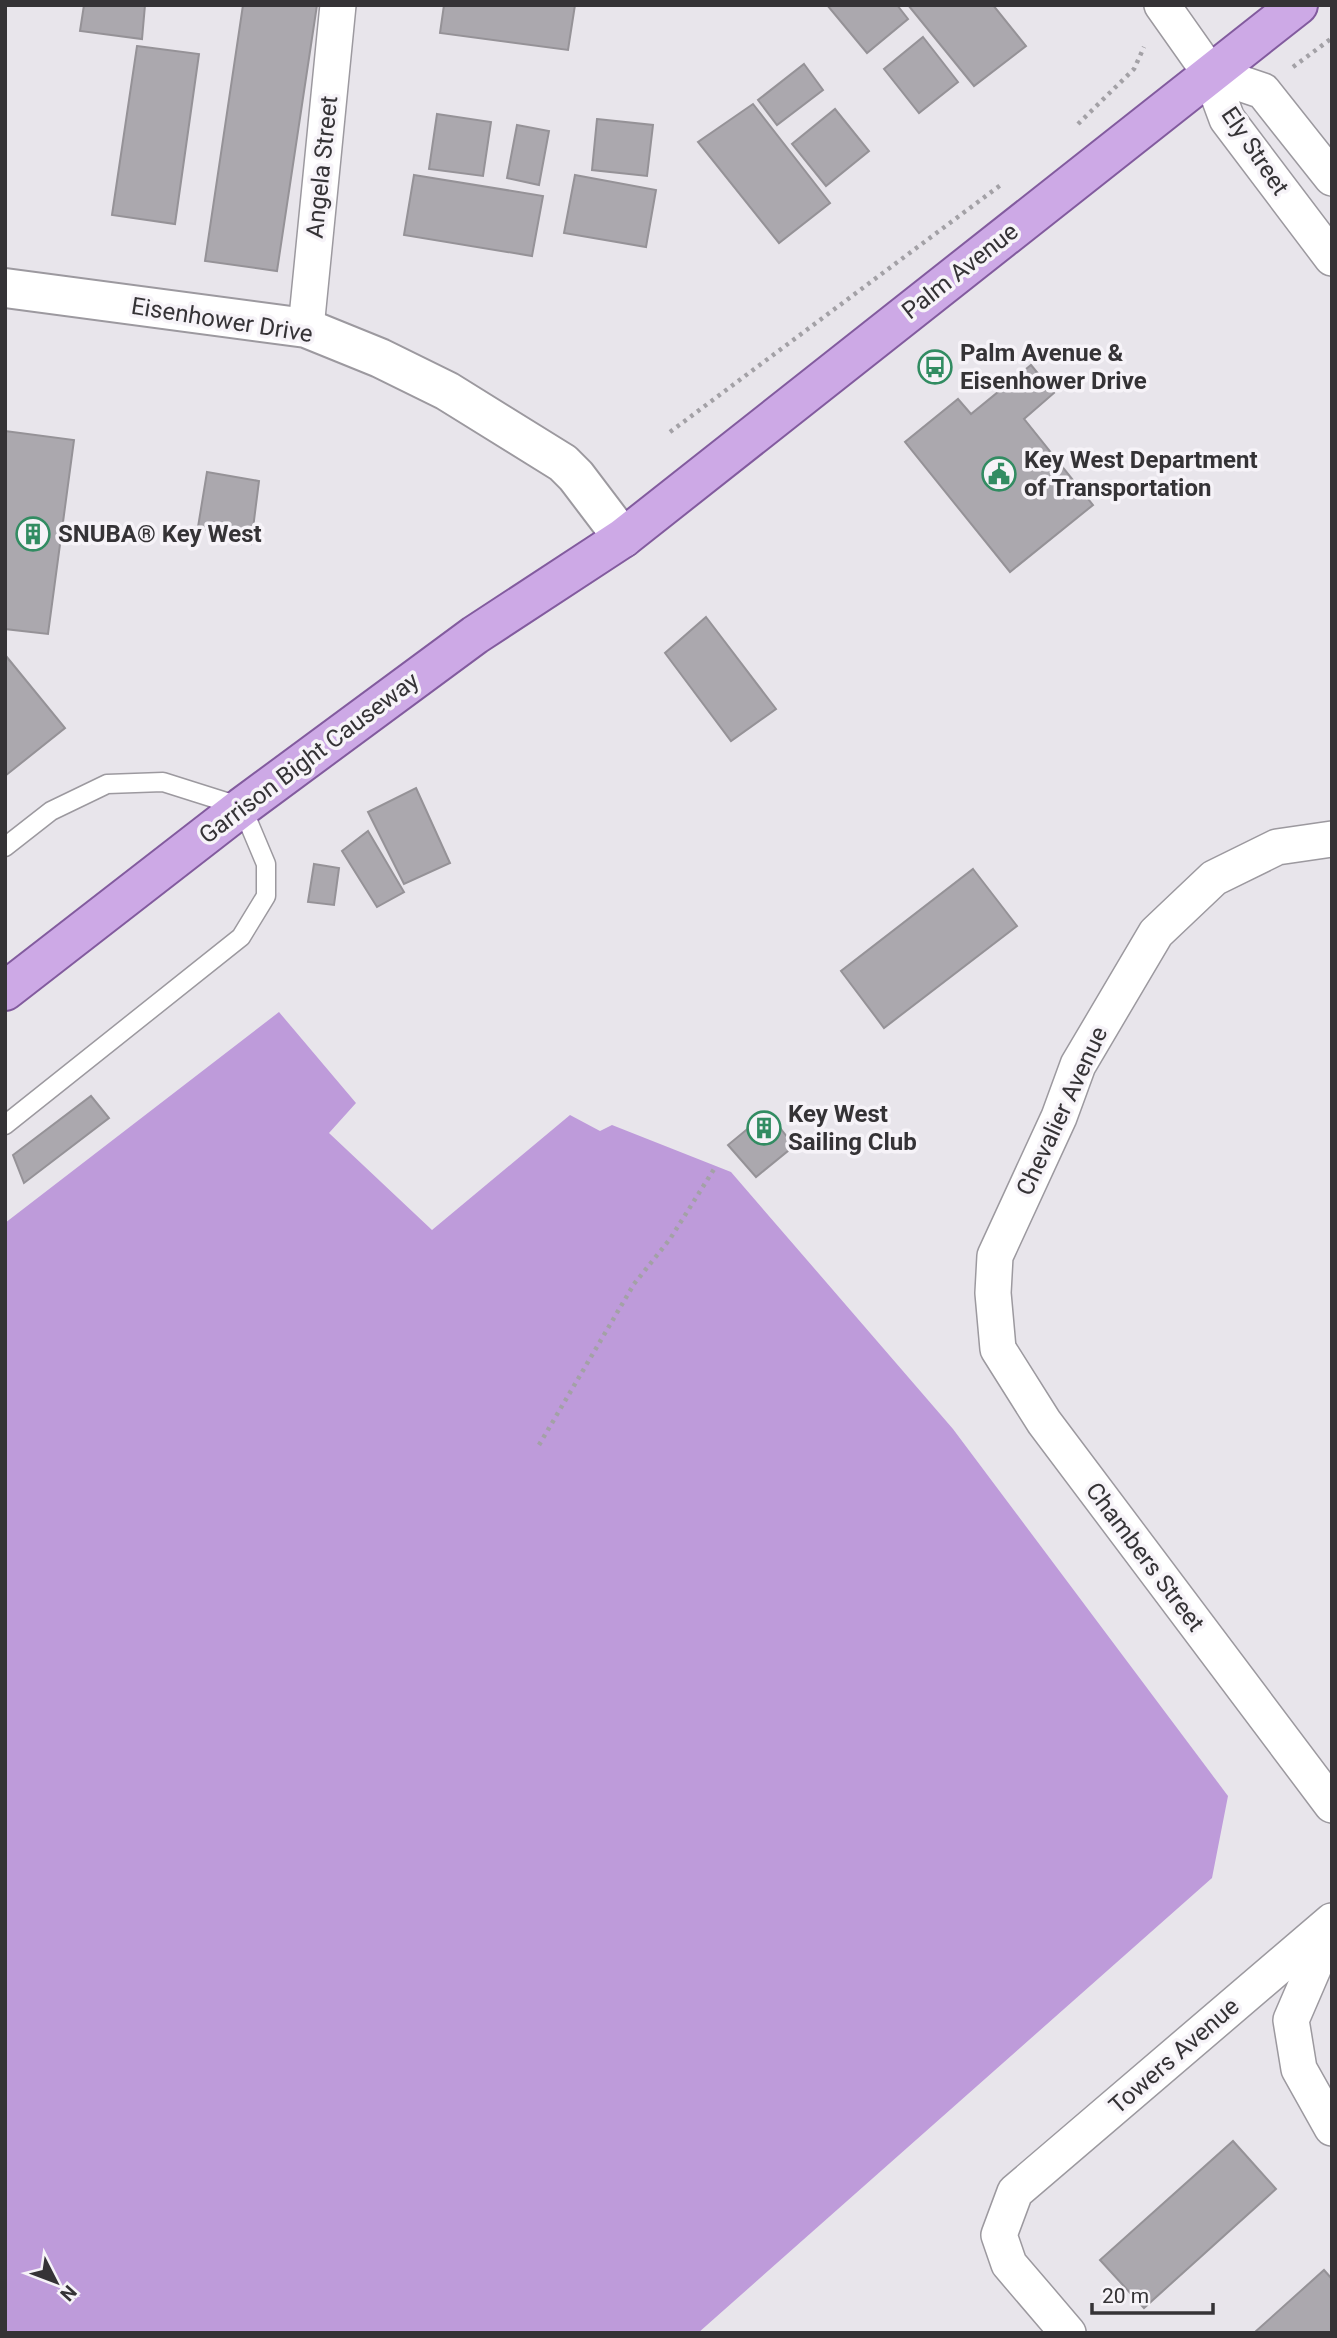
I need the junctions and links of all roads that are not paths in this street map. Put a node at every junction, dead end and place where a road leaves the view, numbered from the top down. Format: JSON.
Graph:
{"nodes":[{"id":1,"x":338,"y":5,"type":"edge"},
{"id":2,"x":1162,"y":5,"type":"edge"},
{"id":3,"x":1298,"y":5,"type":"edge"},
{"id":4,"x":1210,"y":73,"type":"junction"},
{"id":5,"x":1332,"y":178,"type":"edge"},
{"id":6,"x":1320,"y":220,"type":"edge"},
{"id":7,"x":1332,"y":258,"type":"edge"},
{"id":8,"x":5,"y":288,"type":"edge"},
{"id":9,"x":306,"y":328,"type":"junction"},
{"id":10,"x":623,"y":538,"type":"junction"},
{"id":11,"x":242,"y":807,"type":"junction"},
{"id":12,"x":1332,"y":839,"type":"edge"},
{"id":13,"x":5,"y":847,"type":"edge"},
{"id":14,"x":5,"y":991,"type":"edge"},
{"id":15,"x":5,"y":1125,"type":"edge"},
{"id":16,"x":993,"y":1293,"type":"joint"},
{"id":17,"x":1332,"y":1805,"type":"edge"},
{"id":18,"x":1332,"y":1922,"type":"edge"},
{"id":19,"x":1332,"y":2127,"type":"edge"},
{"id":20,"x":1068,"y":2333,"type":"edge"}],
"edges":[{"from":1,"to":9,"type":"street","name":"Angela Street"},
{"from":2,"to":4,"type":"street"},
{"from":3,"to":4,"type":"main road","name":"Palm Avenue"},
{"from":4,"to":5,"type":"street","name":"Ely Street"},
{"from":4,"to":6,"type":"street","name":"Ely Street"},
{"from":4,"to":10,"type":"main road","name":"Palm Avenue"},
{"from":6,"to":7,"type":"street","name":"Ely Street"},
{"from":8,"to":9,"type":"street","name":"Eisenhower Drive"},
{"from":9,"to":10,"type":"street","name":"Eisenhower Drive"},
{"from":10,"to":11,"type":"main road","name":"Garrison Bight Causeway"},
{"from":11,"to":13,"type":"lane"},
{"from":11,"to":14,"type":"main road","name":"Garrison Bight Causeway"},
{"from":11,"to":15,"type":"lane"},
{"from":12,"to":16,"type":"street","name":"Chevalier Avenue"},
{"from":16,"to":17,"type":"street","name":"Chambers Street"},
{"from":18,"to":19,"type":"street"},
{"from":18,"to":20,"type":"street","name":"Towers Avenue"}]}
